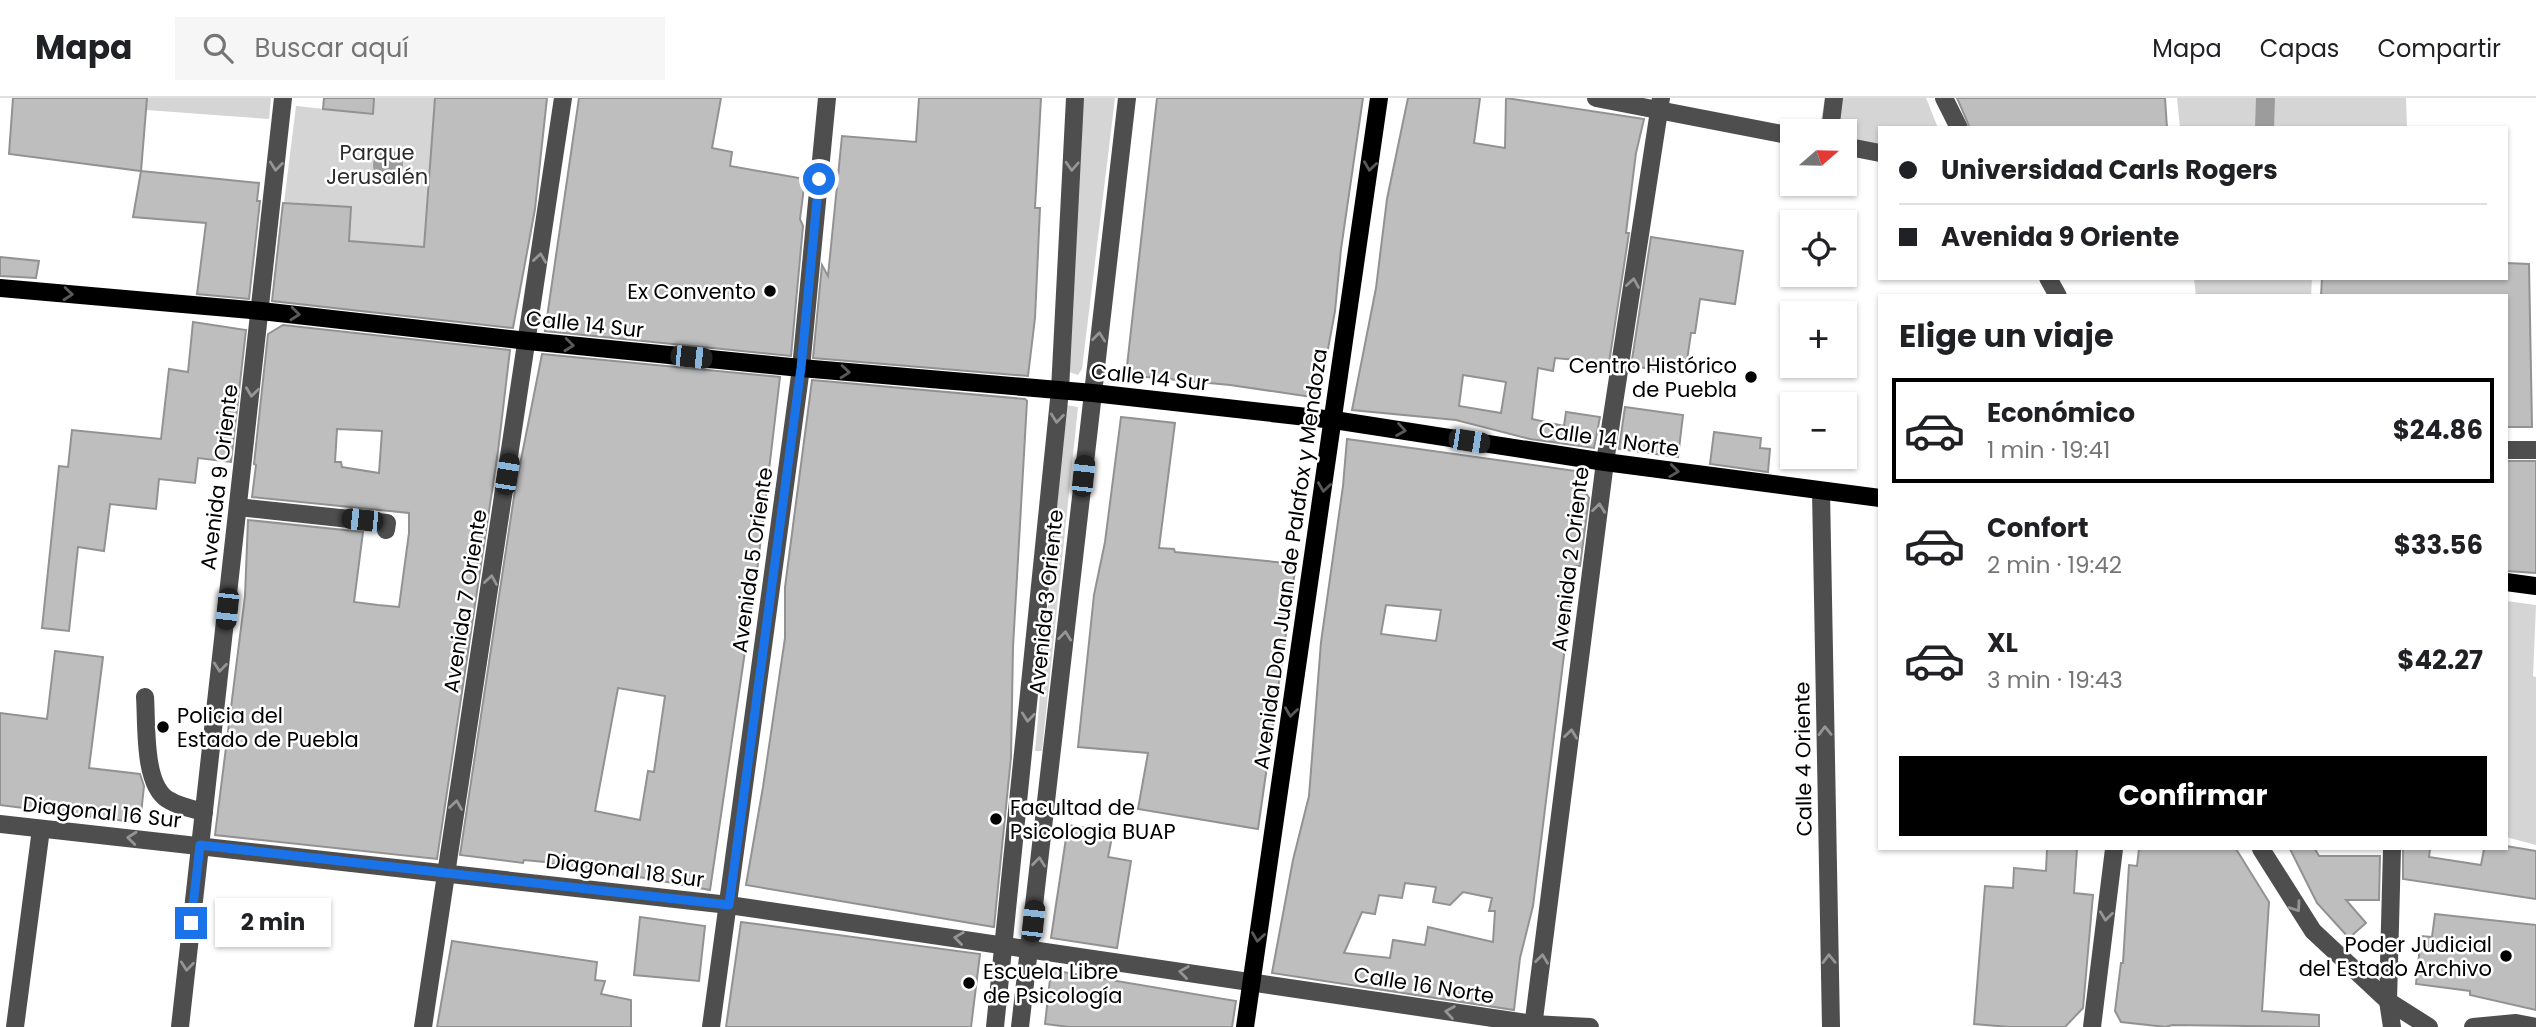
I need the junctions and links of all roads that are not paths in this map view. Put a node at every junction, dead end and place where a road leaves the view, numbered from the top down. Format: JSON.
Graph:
{"nodes":[{"id":1,"x":283,"y":98,"type":"edge"},
{"id":2,"x":563,"y":98,"type":"edge"},
{"id":3,"x":827,"y":98,"type":"edge"},
{"id":4,"x":1075,"y":98,"type":"edge"},
{"id":5,"x":1127,"y":98,"type":"edge"},
{"id":6,"x":1379,"y":98,"type":"edge"},
{"id":7,"x":1596,"y":98,"type":"edge"},
{"id":8,"x":1834,"y":98,"type":"edge"},
{"id":9,"x":1944,"y":98,"type":"edge"},
{"id":10,"x":1661,"y":104,"type":"edge"},
{"id":11,"x":1831,"y":119,"type":"edge"},
{"id":12,"x":1958,"y":126,"type":"edge"},
{"id":13,"x":1780,"y":133,"type":"edge"},
{"id":14,"x":1857,"y":149,"type":"edge"},
{"id":15,"x":1878,"y":153,"type":"edge"},
{"id":16,"x":0,"y":288,"type":"edge"},
{"id":17,"x":261,"y":311,"type":"junction"},
{"id":18,"x":528,"y":341,"type":"junction"},
{"id":19,"x":801,"y":368,"type":"junction"},
{"id":20,"x":1059,"y":390,"type":"junction"},
{"id":21,"x":1093,"y":393,"type":"junction"},
{"id":22,"x":1334,"y":420,"type":"junction"},
{"id":23,"x":2508,"y":450,"type":"edge"},
{"id":24,"x":2536,"y":450,"type":"edge"},
{"id":25,"x":1605,"y":462,"type":"junction"},
{"id":26,"x":1821,"y":491,"type":"junction"},
{"id":27,"x":1878,"y":498,"type":"edge"},
{"id":28,"x":238,"y":507,"type":"junction"},
{"id":29,"x":386,"y":530,"type":"dead end"},
{"id":30,"x":2508,"y":582,"type":"edge"},
{"id":31,"x":2536,"y":586,"type":"edge"},
{"id":32,"x":145,"y":697,"type":"dead end"},
{"id":33,"x":204,"y":812,"type":"junction"},
{"id":34,"x":0,"y":824,"type":"edge"},
{"id":35,"x":41,"y":829,"type":"junction"},
{"id":36,"x":200,"y":845,"type":"junction"},
{"id":37,"x":2114,"y":850,"type":"edge"},
{"id":38,"x":2261,"y":850,"type":"edge"},
{"id":39,"x":2392,"y":850,"type":"edge"},
{"id":40,"x":446,"y":872,"type":"junction"},
{"id":41,"x":729,"y":905,"type":"junction"},
{"id":42,"x":1005,"y":945,"type":"junction"},
{"id":43,"x":1030,"y":948,"type":"junction"},
{"id":44,"x":1251,"y":982,"type":"junction"},
{"id":45,"x":2388,"y":1001,"type":"junction"},
{"id":46,"x":1533,"y":1026,"type":"edge"},
{"id":47,"x":15,"y":1027,"type":"edge"},
{"id":48,"x":180,"y":1027,"type":"edge"},
{"id":49,"x":423,"y":1027,"type":"edge"},
{"id":50,"x":711,"y":1027,"type":"edge"},
{"id":51,"x":995,"y":1027,"type":"edge"},
{"id":52,"x":1020,"y":1027,"type":"edge"},
{"id":53,"x":1244,"y":1027,"type":"edge"},
{"id":54,"x":1590,"y":1027,"type":"edge"},
{"id":55,"x":1830,"y":1027,"type":"edge"},
{"id":56,"x":2092,"y":1027,"type":"edge"},
{"id":57,"x":2392,"y":1027,"type":"edge"},
{"id":58,"x":2429,"y":1027,"type":"edge"},
{"id":59,"x":2473,"y":1027,"type":"edge"},
{"id":60,"x":2536,"y":1027,"type":"edge"}],
"edges":[{"from":1,"to":17,"type":"street","name":"Avenida 9 Oriente","one_way":true},
{"from":18,"to":2,"type":"street","name":"Avenida 7 Oriente","one_way":true},
{"from":3,"to":19,"type":"street","name":"Avenida 5 Oriente"},
{"from":4,"to":20,"type":"street","name":"Avenida 3 Oriente","one_way":true},
{"from":21,"to":5,"type":"street","name":"Avenida 3 Oriente","one_way":true},
{"from":6,"to":22,"type":"main road","name":"Avenida Don Juan de Palafox y Mendoza","one_way":true},
{"from":7,"to":10,"type":"street"},
{"from":8,"to":11,"type":"street"},
{"from":9,"to":12,"type":"street"},
{"from":10,"to":13,"type":"street"},
{"from":25,"to":10,"type":"street","name":"Avenida 2 Oriente","one_way":true},
{"from":14,"to":15,"type":"street"},
{"from":16,"to":17,"type":"main road","name":"Calle 14 Sur","one_way":true},
{"from":17,"to":18,"type":"main road","name":"Calle 14 Sur","one_way":true},
{"from":17,"to":28,"type":"street","name":"Avenida 9 Oriente","one_way":true},
{"from":18,"to":19,"type":"main road","name":"Calle 14 Sur","one_way":true},
{"from":40,"to":18,"type":"street","name":"Avenida 7 Oriente","one_way":true},
{"from":19,"to":20,"type":"main road","name":"Calle 14 Sur","one_way":true},
{"from":19,"to":41,"type":"street","name":"Avenida 5 Oriente"},
{"from":20,"to":21,"type":"main road","name":"Calle 14 Sur"},
{"from":20,"to":42,"type":"street","name":"Avenida 3 Oriente","one_way":true},
{"from":21,"to":22,"type":"main road","name":"Calle 14 Sur"},
{"from":43,"to":21,"type":"street","name":"Avenida 3 Oriente","one_way":true},
{"from":22,"to":25,"type":"main road","name":"Calle 14 Norte","one_way":true},
{"from":22,"to":44,"type":"main road","name":"Avenida Don Juan de Palafox y Mendoza","one_way":true},
{"from":23,"to":24,"type":"street"},
{"from":25,"to":26,"type":"main road","name":"Calle 14 Norte","one_way":true},
{"from":46,"to":25,"type":"street","name":"Avenida 2 Oriente","one_way":true},
{"from":26,"to":27,"type":"main road","name":"Calle 14 Norte"},
{"from":55,"to":26,"type":"street","name":"Calle 4 Oriente","one_way":true},
{"from":28,"to":29,"type":"street"},
{"from":28,"to":33,"type":"street","name":"Avenida 9 Oriente","one_way":true},
{"from":30,"to":31,"type":"main road"},
{"from":32,"to":33,"type":"street"},
{"from":33,"to":36,"type":"street","name":"Avenida 9 Oriente"},
{"from":34,"to":35,"type":"street","name":"Diagonal 16 Sur"},
{"from":36,"to":35,"type":"street","name":"Diagonal 16 Sur","one_way":true},
{"from":35,"to":47,"type":"street"},
{"from":36,"to":40,"type":"street","name":"Diagonal 18 Sur"},
{"from":36,"to":48,"type":"street","name":"Avenida 9 Oriente","one_way":true},
{"from":37,"to":56,"type":"street","one_way":true},
{"from":38,"to":45,"type":"street","one_way":true},
{"from":39,"to":45,"type":"street"},
{"from":40,"to":41,"type":"street","name":"Diagonal 18 Sur"},
{"from":40,"to":49,"type":"street","name":"Avenida 7 Oriente"},
{"from":42,"to":41,"type":"street","name":"Diagonal 18 Sur","one_way":true},
{"from":41,"to":50,"type":"street","name":"Avenida 5 Oriente"},
{"from":42,"to":43,"type":"street","name":"Diagonal 18 Sur"},
{"from":42,"to":51,"type":"street","name":"Avenida 3 Oriente"},
{"from":44,"to":43,"type":"street","name":"Diagonal 18 Sur","one_way":true},
{"from":43,"to":52,"type":"street","name":"Avenida 3 Oriente"},
{"from":46,"to":44,"type":"street","name":"Calle 16 Norte","one_way":true},
{"from":44,"to":53,"type":"main road","name":"Avenida Don Juan de Palafox y Mendoza"},
{"from":45,"to":57,"type":"street"},
{"from":45,"to":58,"type":"street"},
{"from":46,"to":54,"type":"street","name":"Calle 16 Norte"},
{"from":59,"to":60,"type":"street"}]}
